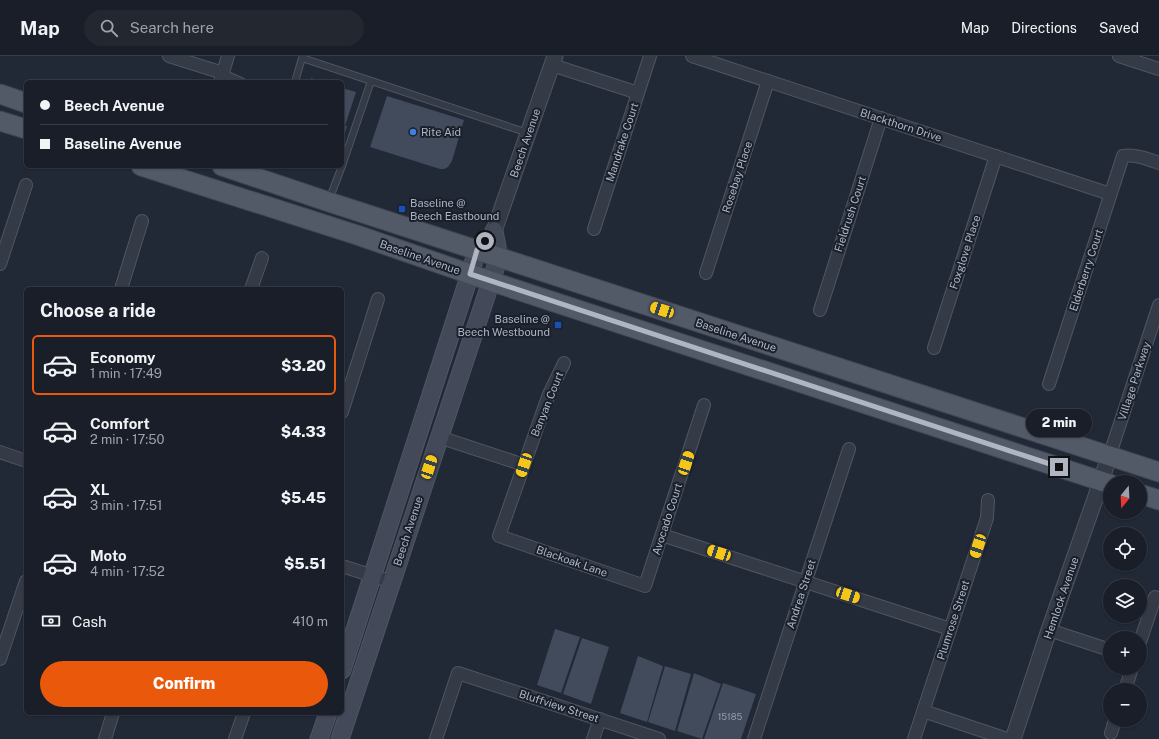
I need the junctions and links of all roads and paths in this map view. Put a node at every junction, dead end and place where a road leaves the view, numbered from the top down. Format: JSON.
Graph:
{"nodes":[{"id":1,"x":169,"y":56,"type":"edge"},
{"id":2,"x":228,"y":56,"type":"edge"},
{"id":3,"x":650,"y":56,"type":"edge"},
{"id":4,"x":692,"y":56,"type":"edge"},
{"id":5,"x":1119,"y":56,"type":"edge"},
{"id":6,"x":553,"y":60,"type":"edge"},
{"id":7,"x":1155,"y":64,"type":"edge"},
{"id":8,"x":221,"y":78,"type":"edge"},
{"id":9,"x":232,"y":80,"type":"edge"},
{"id":10,"x":296,"y":80,"type":"edge"},
{"id":11,"x":371,"y":81,"type":"junction"},
{"id":12,"x":768,"y":81,"type":"junction"},
{"id":13,"x":638,"y":93,"type":"junction"},
{"id":14,"x":0,"y":94,"type":"edge"},
{"id":15,"x":24,"y":102,"type":"edge"},
{"id":16,"x":881,"y":118,"type":"junction"},
{"id":17,"x":0,"y":121,"type":"edge"},
{"id":18,"x":24,"y":128,"type":"edge"},
{"id":19,"x":528,"y":133,"type":"junction"},
{"id":20,"x":996,"y":156,"type":"junction"},
{"id":21,"x":344,"y":160,"type":"edge"},
{"id":22,"x":1159,"y":163,"type":"edge"},
{"id":23,"x":147,"y":168,"type":"edge"},
{"id":24,"x":228,"y":168,"type":"edge"},
{"id":25,"x":341,"y":168,"type":"edge"},
{"id":26,"x":26,"y":185,"type":"dead end"},
{"id":27,"x":1110,"y":194,"type":"junction"},
{"id":28,"x":329,"y":202,"type":"junction"},
{"id":29,"x":142,"y":221,"type":"dead end"},
{"id":30,"x":594,"y":229,"type":"dead end"},
{"id":31,"x":494,"y":231,"type":"junction"},
{"id":32,"x":477,"y":250,"type":"junction"},
{"id":33,"x":499,"y":257,"type":"junction"},
{"id":34,"x":262,"y":258,"type":"dead end"},
{"id":35,"x":0,"y":264,"type":"edge"},
{"id":36,"x":706,"y":273,"type":"dead end"},
{"id":37,"x":470,"y":274,"type":"junction"},
{"id":38,"x":490,"y":281,"type":"junction"},
{"id":39,"x":122,"y":287,"type":"edge"},
{"id":40,"x":253,"y":287,"type":"edge"},
{"id":41,"x":378,"y":299,"type":"dead end"},
{"id":42,"x":1159,"y":305,"type":"edge"},
{"id":43,"x":820,"y":310,"type":"dead end"},
{"id":44,"x":934,"y":348,"type":"dead end"},
{"id":45,"x":564,"y":363,"type":"dead end"},
{"id":46,"x":1049,"y":384,"type":"dead end"},
{"id":47,"x":704,"y":405,"type":"dead end"},
{"id":48,"x":344,"y":406,"type":"edge"},
{"id":49,"x":439,"y":437,"type":"junction"},
{"id":50,"x":849,"y":449,"type":"dead end"},
{"id":51,"x":0,"y":452,"type":"edge"},
{"id":52,"x":1109,"y":457,"type":"junction"},
{"id":53,"x":24,"y":460,"type":"edge"},
{"id":54,"x":524,"y":465,"type":"junction"},
{"id":55,"x":1159,"y":472,"type":"edge"},
{"id":56,"x":1107,"y":475,"type":"edge"},
{"id":57,"x":1103,"y":481,"type":"edge"},
{"id":58,"x":1103,"y":490,"type":"edge"},
{"id":59,"x":1147,"y":496,"type":"edge"},
{"id":60,"x":988,"y":500,"type":"dead end"},
{"id":61,"x":1159,"y":500,"type":"edge"},
{"id":62,"x":662,"y":535,"type":"junction"},
{"id":63,"x":499,"y":536,"type":"joint"},
{"id":64,"x":344,"y":567,"type":"edge"},
{"id":65,"x":373,"y":576,"type":"junction"},
{"id":66,"x":805,"y":581,"type":"junction"},
{"id":67,"x":392,"y":582,"type":"junction"},
{"id":68,"x":645,"y":586,"type":"joint"},
{"id":69,"x":24,"y":587,"type":"edge"},
{"id":70,"x":1157,"y":598,"type":"edge"},
{"id":71,"x":950,"y":629,"type":"junction"},
{"id":72,"x":1049,"y":630,"type":"junction"},
{"id":73,"x":1144,"y":631,"type":"edge"},
{"id":74,"x":1103,"y":648,"type":"edge"},
{"id":75,"x":0,"y":660,"type":"edge"},
{"id":76,"x":344,"y":664,"type":"edge"},
{"id":77,"x":923,"y":711,"type":"junction"},
{"id":78,"x":112,"y":715,"type":"edge"},
{"id":79,"x":243,"y":715,"type":"edge"},
{"id":80,"x":327,"y":715,"type":"edge"},
{"id":81,"x":600,"y":720,"type":"junction"},
{"id":82,"x":1113,"y":727,"type":"edge"},
{"id":83,"x":1111,"y":733,"type":"dead end"},
{"id":84,"x":105,"y":739,"type":"edge"},
{"id":85,"x":235,"y":739,"type":"edge"},
{"id":86,"x":319,"y":739,"type":"edge"},
{"id":87,"x":340,"y":739,"type":"edge"},
{"id":88,"x":436,"y":739,"type":"edge"},
{"id":89,"x":593,"y":739,"type":"edge"},
{"id":90,"x":659,"y":739,"type":"edge"},
{"id":91,"x":754,"y":739,"type":"edge"},
{"id":92,"x":914,"y":739,"type":"edge"},
{"id":93,"x":1007,"y":739,"type":"edge"},
{"id":94,"x":1013,"y":739,"type":"edge"}],
"edges":[{"from":1,"to":8,"type":"street"},
{"from":2,"to":8,"type":"street"},
{"from":3,"to":13,"type":"street","name":"Mandrake Court"},
{"from":4,"to":12,"type":"street","name":"Blackthorn Drive"},
{"from":5,"to":7,"type":"street"},
{"from":6,"to":13,"type":"street"},
{"from":6,"to":19,"type":"street","name":"Beech Avenue"},
{"from":8,"to":9,"type":"lane"},
{"from":10,"to":11,"type":"lane"},
{"from":11,"to":19,"type":"lane"},
{"from":11,"to":21,"type":"lane"},
{"from":12,"to":16,"type":"street","name":"Blackthorn Drive"},
{"from":12,"to":36,"type":"street","name":"Rosebay Place"},
{"from":13,"to":30,"type":"street","name":"Mandrake Court"},
{"from":14,"to":15,"type":"main road"},
{"from":16,"to":20,"type":"street","name":"Blackthorn Drive"},
{"from":16,"to":43,"type":"street","name":"Fieldrush Court"},
{"from":17,"to":18,"type":"main road"},
{"from":19,"to":31,"type":"street","name":"Beech Avenue"},
{"from":20,"to":27,"type":"street","name":"Blackthorn Drive"},
{"from":20,"to":44,"type":"street","name":"Foxglove Place"},
{"from":22,"to":27,"type":"street","name":"Elderberry Court"},
{"from":23,"to":37,"type":"main road","name":"Baseline Avenue"},
{"from":24,"to":28,"type":"main road","name":"Baseline Avenue"},
{"from":25,"to":28,"type":"lane"},
{"from":26,"to":35,"type":"street"},
{"from":27,"to":46,"type":"street","name":"Elderberry Court"},
{"from":28,"to":32,"type":"main road","name":"Baseline Avenue"},
{"from":29,"to":39,"type":"street"},
{"from":31,"to":32,"type":"main road","name":"Beech Avenue"},
{"from":31,"to":33,"type":"main road"},
{"from":32,"to":33,"type":"main road","name":"Baseline Avenue"},
{"from":32,"to":37,"type":"main road","name":"Beech Avenue"},
{"from":33,"to":38,"type":"main road","name":"Beech Avenue"},
{"from":33,"to":52,"type":"main road","name":"Baseline Avenue"},
{"from":34,"to":40,"type":"street"},
{"from":37,"to":38,"type":"main road","name":"Baseline Avenue"},
{"from":37,"to":65,"type":"main road","name":"Beech Avenue"},
{"from":38,"to":49,"type":"main road","name":"Beech Avenue"},
{"from":38,"to":57,"type":"main road","name":"Baseline Avenue"},
{"from":41,"to":48,"type":"street"},
{"from":42,"to":52,"type":"street","name":"Village Parkway"},
{"from":45,"to":54,"type":"street","name":"Banyan Court"},
{"from":47,"to":62,"type":"street","name":"Avocado Court"},
{"from":49,"to":54,"type":"street"},
{"from":49,"to":67,"type":"main road","name":"Beech Avenue"},
{"from":50,"to":66,"type":"street","name":"Andrea Street"},
{"from":51,"to":53,"type":"street"},
{"from":52,"to":55,"type":"main road","name":"Baseline Avenue"},
{"from":52,"to":56,"type":"street","name":"Hemlock Avenue"},
{"from":54,"to":63,"type":"street","name":"Banyan Court"},
{"from":58,"to":72,"type":"street","name":"Hemlock Avenue"},
{"from":59,"to":61,"type":"main road"},
{"from":60,"to":71,"type":"street","name":"Plumrose Street"},
{"from":62,"to":66,"type":"street"},
{"from":62,"to":68,"type":"street","name":"Avocado Court"},
{"from":63,"to":68,"type":"street","name":"Blackoak Lane"},
{"from":64,"to":65,"type":"street"},
{"from":65,"to":67,"type":"street"},
{"from":65,"to":76,"type":"main road","name":"Beech Avenue"},
{"from":66,"to":71,"type":"street"},
{"from":66,"to":91,"type":"street","name":"Andrea Street"},
{"from":67,"to":87,"type":"main road","name":"Beech Avenue"},
{"from":69,"to":75,"type":"street"},
{"from":70,"to":73,"type":"street"},
{"from":71,"to":77,"type":"street","name":"Plumrose Street"},
{"from":72,"to":74,"type":"street"},
{"from":72,"to":94,"type":"street","name":"Hemlock Avenue"},
{"from":77,"to":92,"type":"street","name":"Plumrose Street"},
{"from":77,"to":93,"type":"street"},
{"from":78,"to":84,"type":"street"},
{"from":79,"to":85,"type":"street"},
{"from":80,"to":86,"type":"main road"},
{"from":81,"to":88,"type":"street","name":"Bluffview Street"},
{"from":81,"to":89,"type":"street"},
{"from":81,"to":90,"type":"street","name":"Bluffview Street"},
{"from":82,"to":83,"type":"street"}]}
